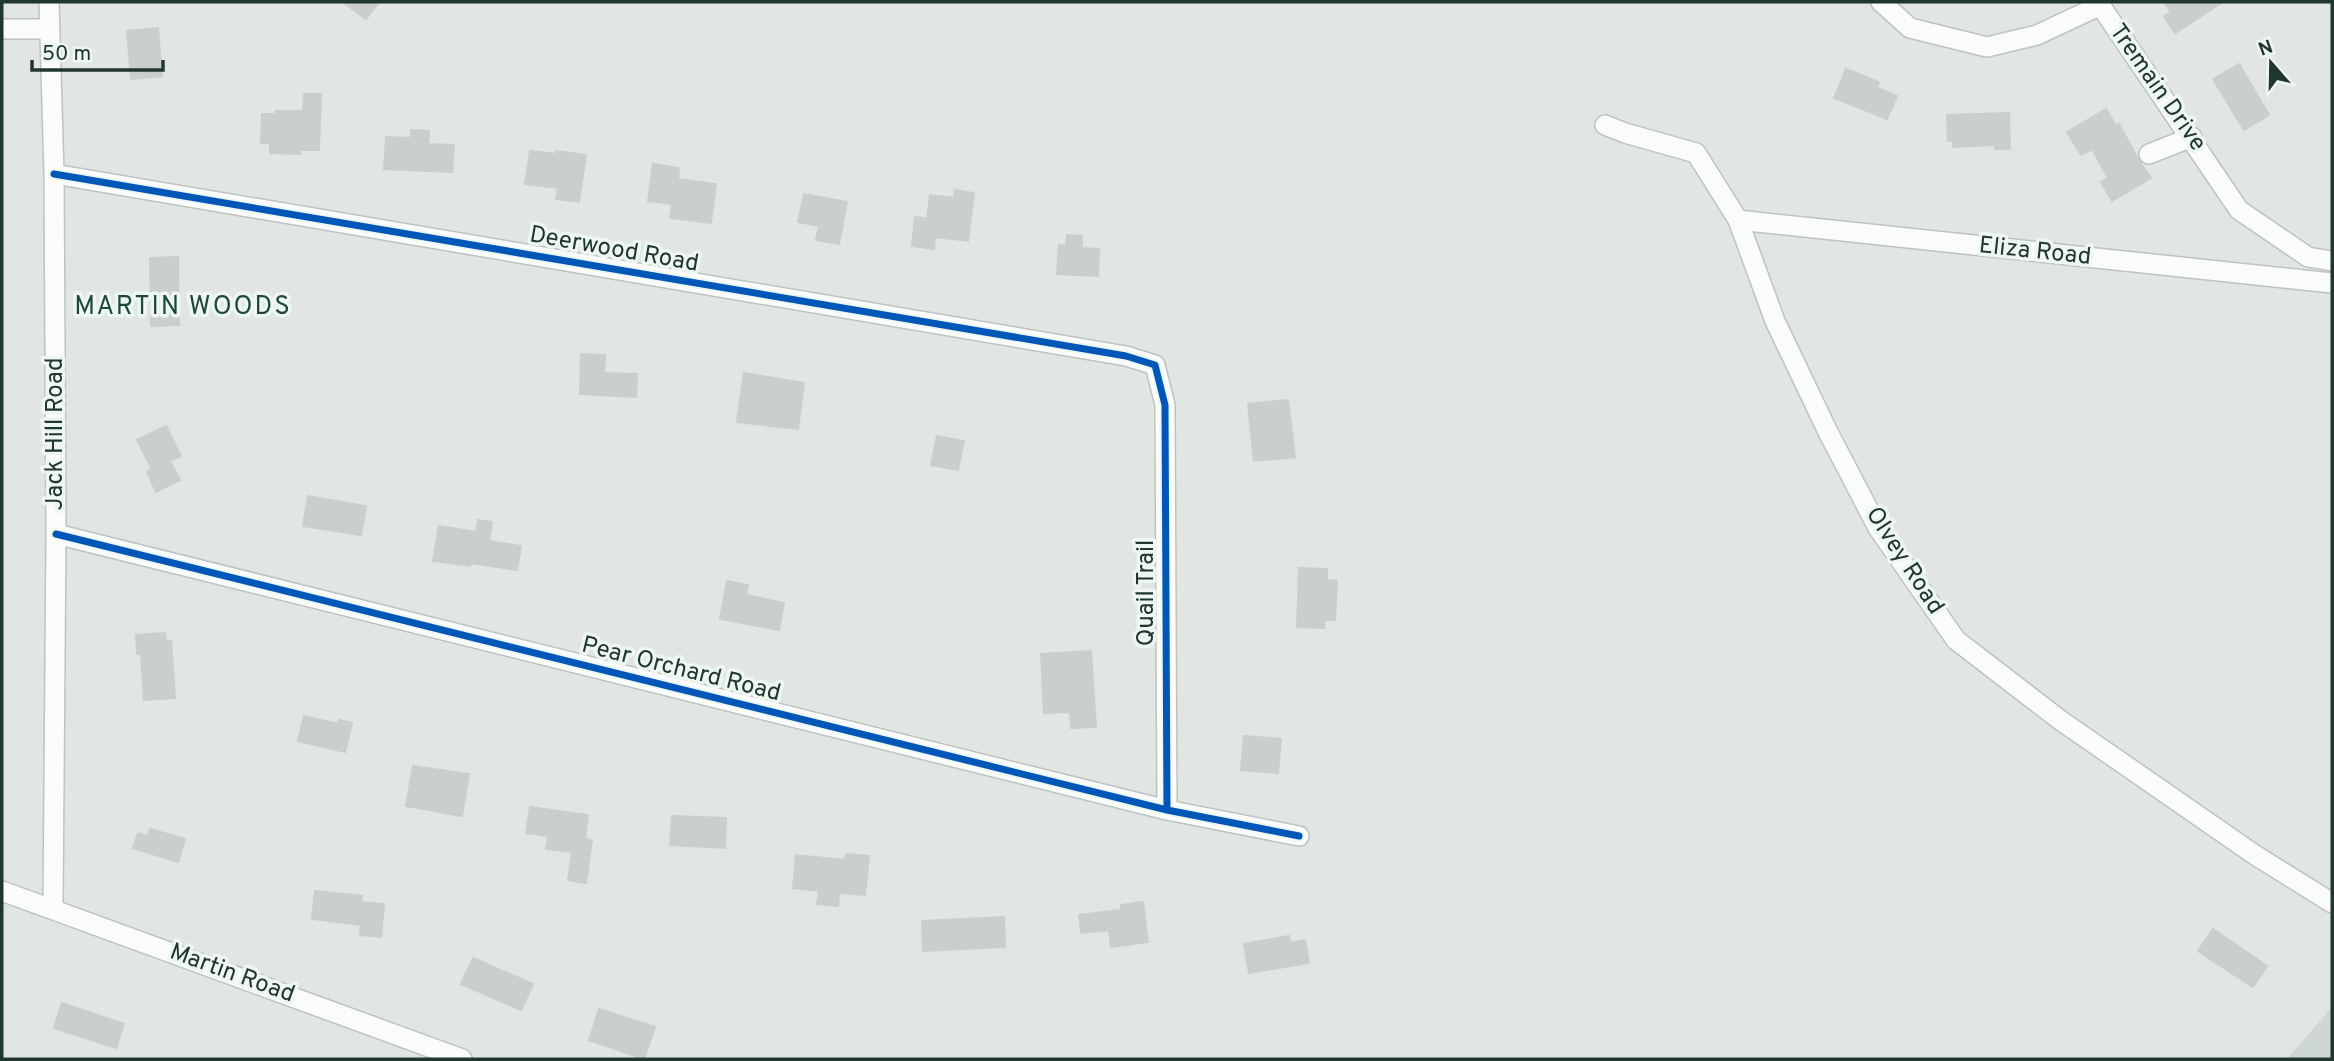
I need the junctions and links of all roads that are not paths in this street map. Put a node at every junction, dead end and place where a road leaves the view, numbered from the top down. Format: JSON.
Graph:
{"nodes":[{"id":1,"x":49,"y":2,"type":"edge"},
{"id":2,"x":1881,"y":2,"type":"edge"},
{"id":3,"x":2098,"y":4,"type":"edge"},
{"id":4,"x":2,"y":29,"type":"edge"},
{"id":5,"x":49,"y":29,"type":"junction"},
{"id":6,"x":1605,"y":125,"type":"dead end"},
{"id":7,"x":2192,"y":137,"type":"junction"},
{"id":8,"x":2149,"y":154,"type":"dead end"},
{"id":9,"x":54,"y":174,"type":"junction"},
{"id":10,"x":1738,"y":220,"type":"junction"},
{"id":11,"x":2332,"y":261,"type":"edge"},
{"id":12,"x":2332,"y":284,"type":"edge"},
{"id":13,"x":1158,"y":376,"type":"joint"},
{"id":14,"x":57,"y":534,"type":"junction"},
{"id":15,"x":1167,"y":810,"type":"junction"},
{"id":16,"x":1299,"y":836,"type":"dead end"},
{"id":17,"x":2,"y":891,"type":"edge"},
{"id":18,"x":2332,"y":903,"type":"edge"},
{"id":19,"x":53,"y":908,"type":"junction"},
{"id":20,"x":462,"y":1059,"type":"edge"}],
"edges":[{"from":1,"to":5,"type":"street","name":"Jack Hill Road"},
{"from":2,"to":3,"type":"street","name":"Tremain Drive"},
{"from":3,"to":7,"type":"street","name":"Tremain Drive"},
{"from":4,"to":5,"type":"street"},
{"from":5,"to":9,"type":"street","name":"Jack Hill Road"},
{"from":6,"to":10,"type":"street","name":"Olvey Road"},
{"from":7,"to":8,"type":"street"},
{"from":7,"to":11,"type":"street","name":"Tremain Drive"},
{"from":9,"to":13,"type":"street","name":"Deerwood Road"},
{"from":9,"to":14,"type":"street","name":"Jack Hill Road"},
{"from":10,"to":12,"type":"street","name":"Eliza Road"},
{"from":10,"to":18,"type":"street","name":"Olvey Road"},
{"from":13,"to":15,"type":"street","name":"Quail Trail"},
{"from":14,"to":15,"type":"street","name":"Pear Orchard Road"},
{"from":14,"to":19,"type":"street","name":"Jack Hill Road"},
{"from":15,"to":16,"type":"street","name":"Pear Orchard Road"},
{"from":17,"to":19,"type":"street","name":"Martin Road"},
{"from":19,"to":20,"type":"street","name":"Martin Road"}]}
